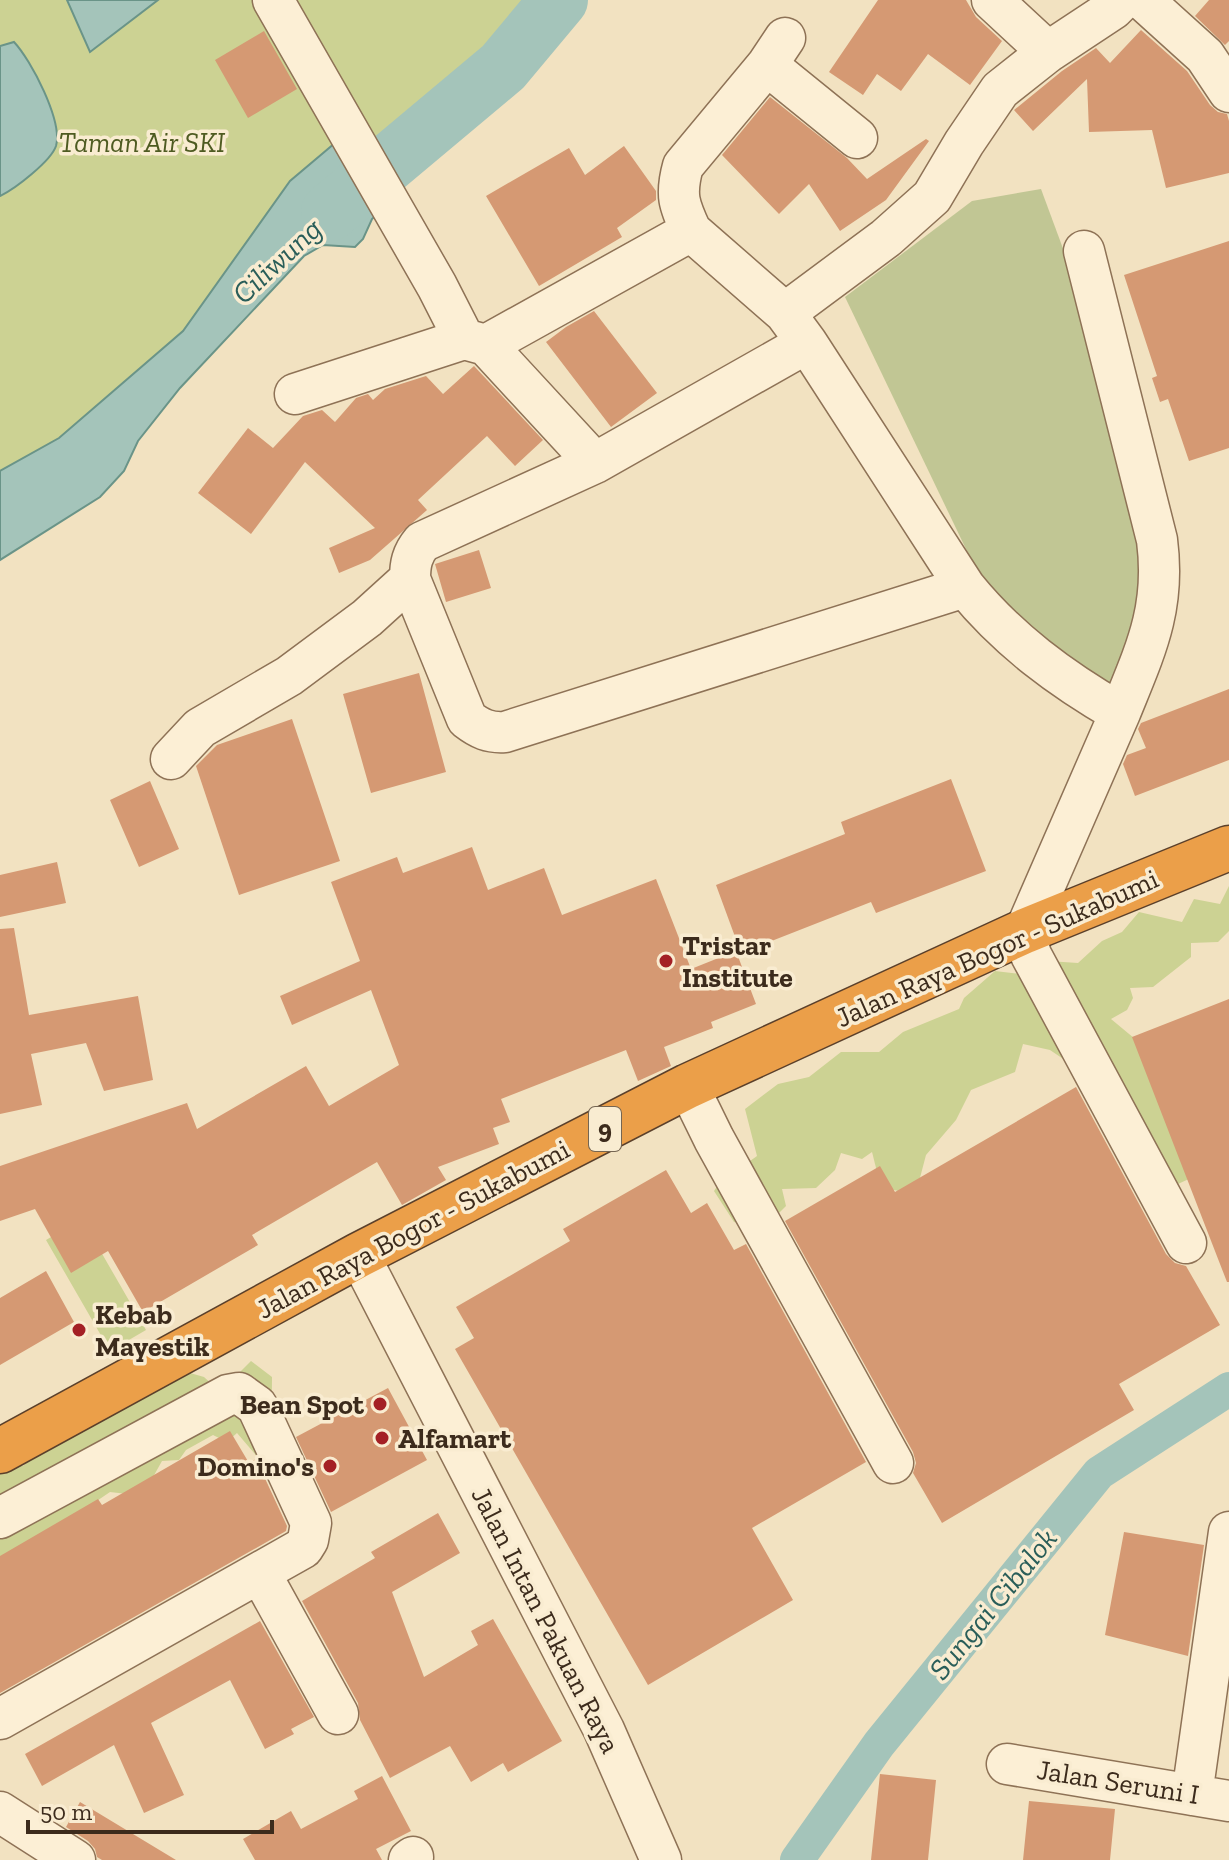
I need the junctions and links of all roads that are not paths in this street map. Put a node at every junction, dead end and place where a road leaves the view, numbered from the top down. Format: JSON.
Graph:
{"nodes":[{"id":1,"x":273,"y":0,"type":"edge"},
{"id":2,"x":992,"y":0,"type":"edge"},
{"id":3,"x":1122,"y":0,"type":"edge"},
{"id":4,"x":1143,"y":0,"type":"edge"},
{"id":5,"x":1048,"y":52,"type":"junction"},
{"id":6,"x":1229,"y":92,"type":"edge"},
{"id":7,"x":857,"y":138,"type":"dead end"},
{"id":8,"x":691,"y":231,"type":"junction"},
{"id":9,"x":1084,"y":251,"type":"dead end"},
{"id":10,"x":796,"y":328,"type":"junction"},
{"id":11,"x":475,"y":342,"type":"junction"},
{"id":12,"x":295,"y":394,"type":"dead end"},
{"id":13,"x":595,"y":463,"type":"junction"},
{"id":14,"x":410,"y":579,"type":"junction"},
{"id":15,"x":965,"y":587,"type":"junction"},
{"id":16,"x":1120,"y":713,"type":"junction"},
{"id":17,"x":171,"y":759,"type":"dead end"},
{"id":18,"x":1229,"y":848,"type":"edge"},
{"id":19,"x":1025,"y":931,"type":"junction"},
{"id":20,"x":688,"y":1086,"type":"junction"},
{"id":21,"x":1186,"y":1243,"type":"dead end"},
{"id":22,"x":359,"y":1255,"type":"junction"},
{"id":23,"x":0,"y":1451,"type":"edge"},
{"id":24,"x":893,"y":1463,"type":"dead end"},
{"id":25,"x":0,"y":1518,"type":"edge"},
{"id":26,"x":1229,"y":1532,"type":"edge"},
{"id":27,"x":260,"y":1573,"type":"junction"},
{"id":28,"x":338,"y":1714,"type":"dead end"},
{"id":29,"x":0,"y":1719,"type":"edge"},
{"id":30,"x":1007,"y":1764,"type":"dead end"},
{"id":31,"x":1210,"y":1798,"type":"edge"},
{"id":32,"x":0,"y":1812,"type":"edge"},
{"id":33,"x":75,"y":1860,"type":"edge"},
{"id":34,"x":661,"y":1860,"type":"edge"}],
"edges":[{"from":1,"to":11,"type":"street"},
{"from":2,"to":5,"type":"street"},
{"from":3,"to":5,"type":"street"},
{"from":4,"to":6,"type":"street"},
{"from":5,"to":10,"type":"street"},
{"from":7,"to":8,"type":"street"},
{"from":8,"to":10,"type":"street"},
{"from":8,"to":11,"type":"street"},
{"from":9,"to":16,"type":"street"},
{"from":10,"to":13,"type":"street"},
{"from":10,"to":15,"type":"street"},
{"from":11,"to":12,"type":"street"},
{"from":11,"to":13,"type":"street"},
{"from":13,"to":14,"type":"street"},
{"from":14,"to":15,"type":"street"},
{"from":14,"to":17,"type":"street"},
{"from":15,"to":16,"type":"street"},
{"from":16,"to":19,"type":"street"},
{"from":18,"to":19,"type":"highway","name":"Jalan Raya Bogor - Sukabumi","number":"9"},
{"from":19,"to":20,"type":"highway","name":"Jalan Raya Bogor - Sukabumi","number":"9"},
{"from":19,"to":21,"type":"street"},
{"from":20,"to":22,"type":"highway","name":"Jalan Raya Bogor - Sukabumi","number":"9"},
{"from":20,"to":24,"type":"street"},
{"from":22,"to":23,"type":"highway","name":"Jalan Raya Bogor - Sukabumi","number":"9"},
{"from":22,"to":34,"type":"street","name":"Jalan Intan Pakuan Raya"},
{"from":25,"to":27,"type":"street"},
{"from":26,"to":31,"type":"street"},
{"from":27,"to":28,"type":"street"},
{"from":27,"to":29,"type":"street"},
{"from":30,"to":31,"type":"street","name":"Jalan Seruni I"},
{"from":32,"to":33,"type":"street"}]}
